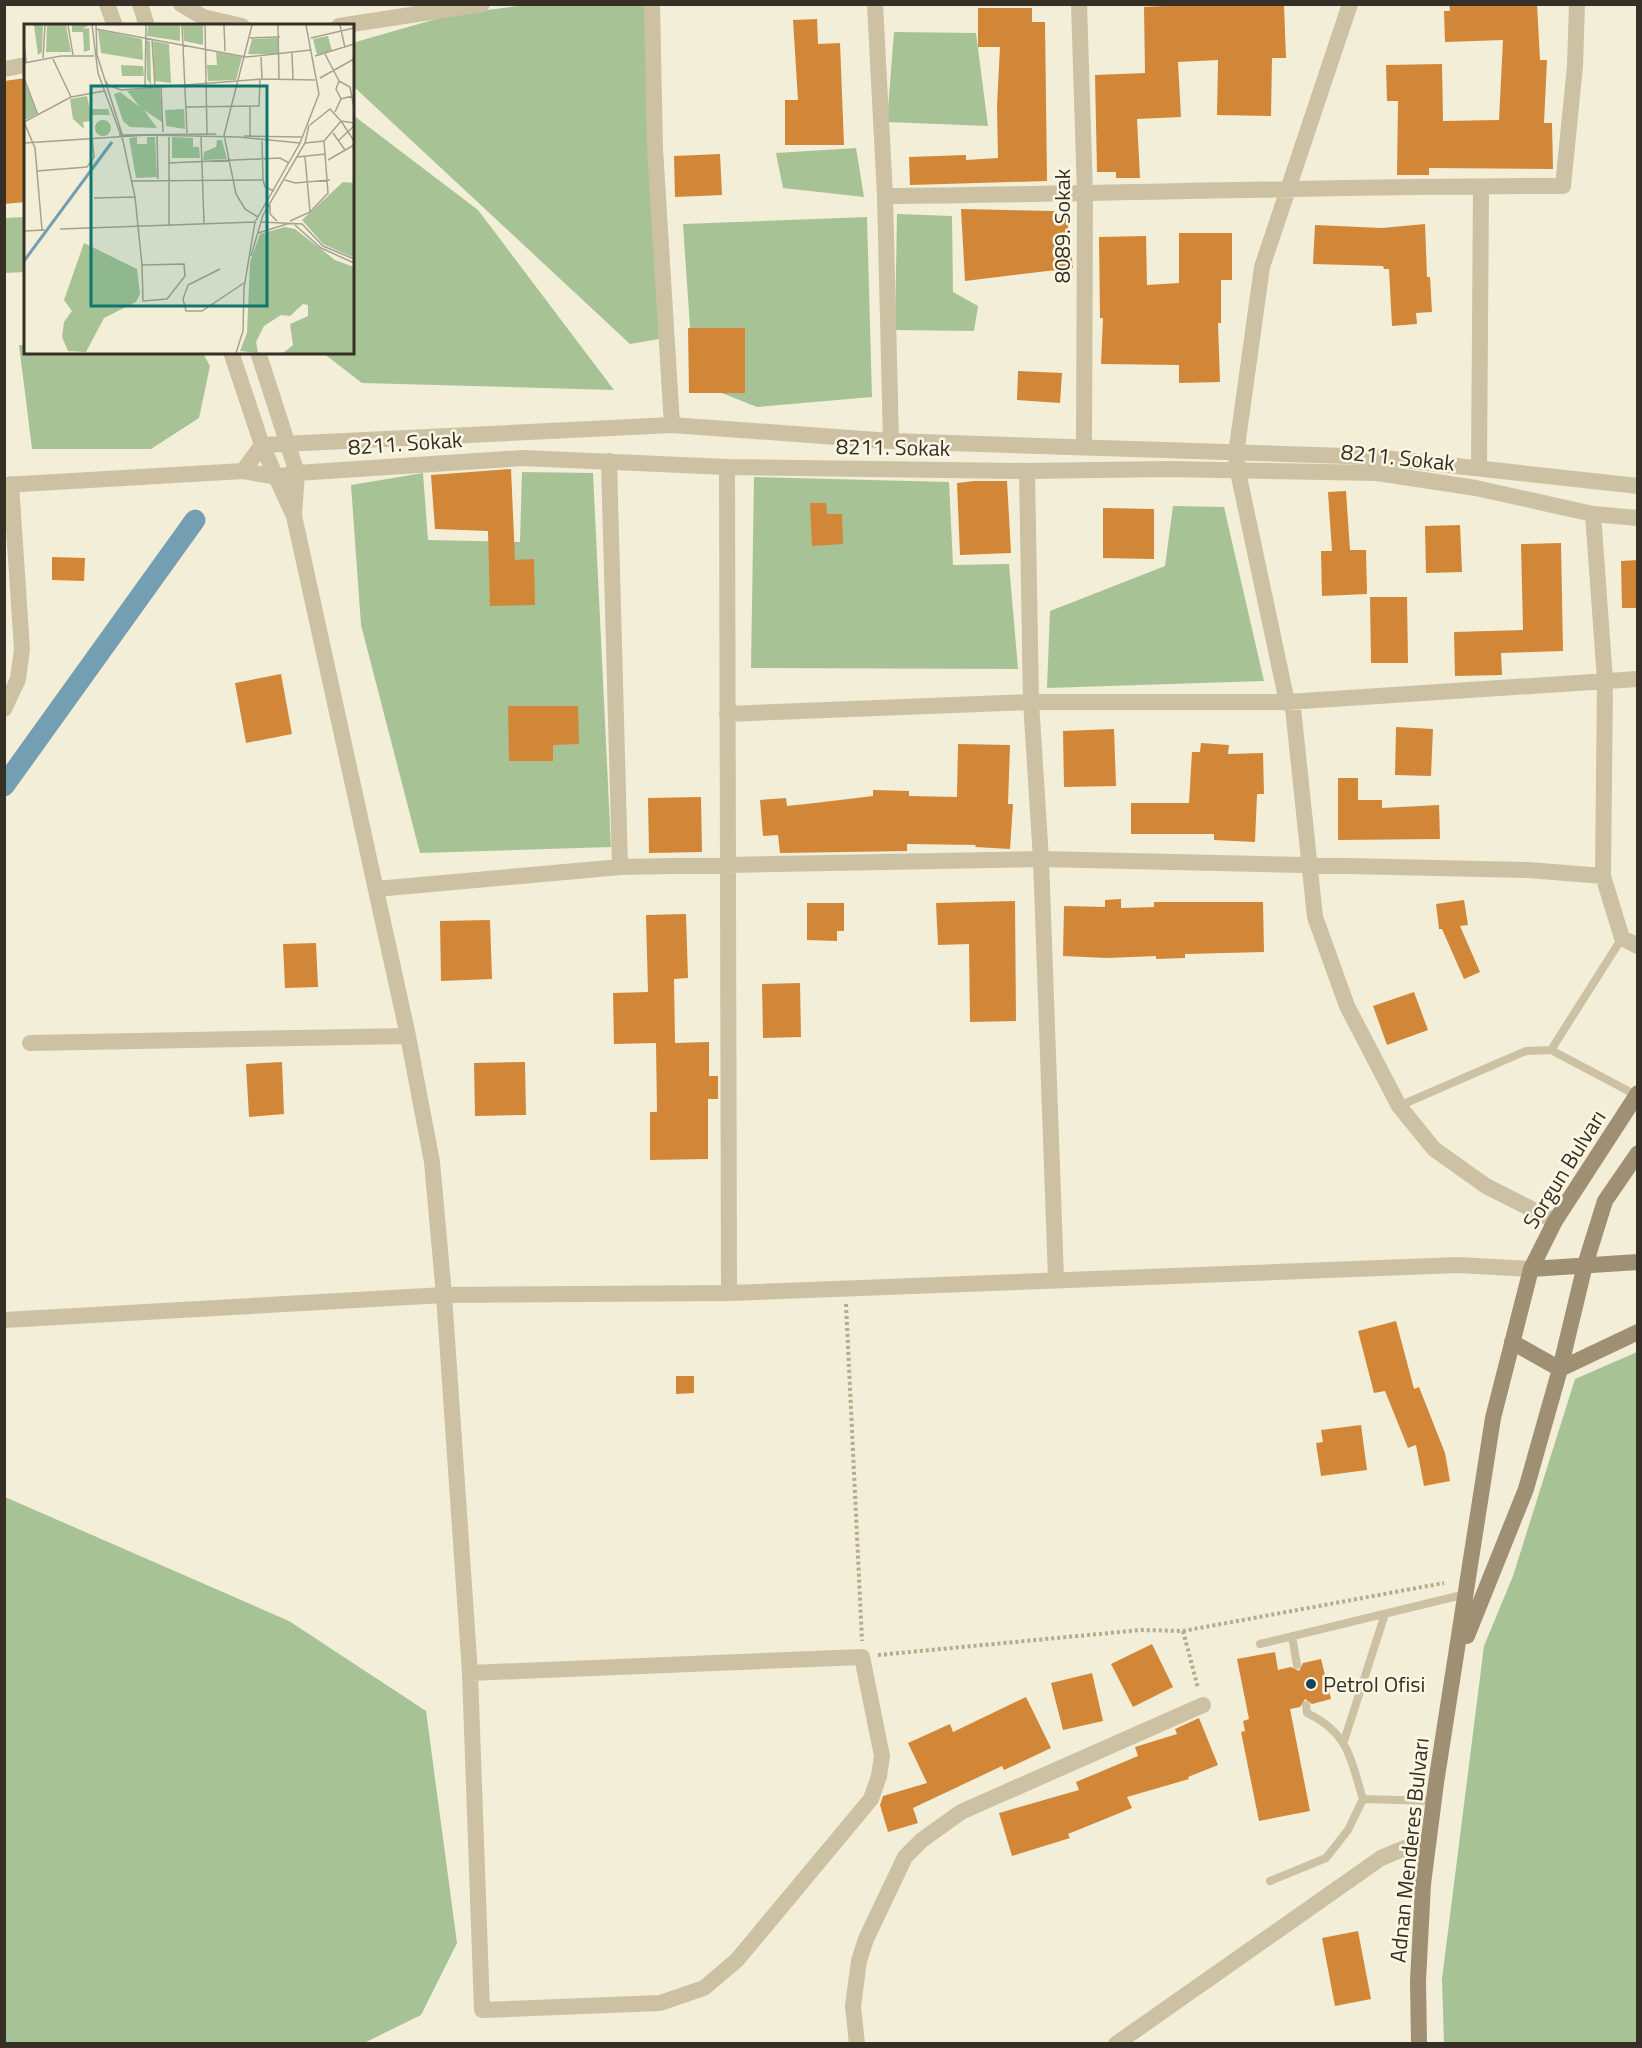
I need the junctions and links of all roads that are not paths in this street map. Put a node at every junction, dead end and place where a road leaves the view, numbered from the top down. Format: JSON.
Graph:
{"nodes":[{"id":1,"x":107,"y":4,"type":"edge"},
{"id":2,"x":140,"y":4,"type":"edge"},
{"id":3,"x":182,"y":4,"type":"edge"},
{"id":4,"x":482,"y":4,"type":"edge"},
{"id":5,"x":652,"y":4,"type":"edge"},
{"id":6,"x":875,"y":4,"type":"edge"},
{"id":7,"x":1079,"y":4,"type":"edge"},
{"id":8,"x":1350,"y":4,"type":"edge"},
{"id":9,"x":1576,"y":4,"type":"edge"},
{"id":10,"x":114,"y":24,"type":"edge"},
{"id":11,"x":146,"y":24,"type":"edge"},
{"id":12,"x":233,"y":24,"type":"edge"},
{"id":13,"x":352,"y":24,"type":"edge"},
{"id":14,"x":24,"y":65,"type":"edge"},
{"id":15,"x":4,"y":69,"type":"edge"},
{"id":16,"x":1481,"y":186,"type":"junction"},
{"id":17,"x":1286,"y":187,"type":"junction"},
{"id":18,"x":1085,"y":194,"type":"junction"},
{"id":19,"x":885,"y":196,"type":"junction"},
{"id":20,"x":232,"y":354,"type":"edge"},
{"id":21,"x":259,"y":354,"type":"edge"},
{"id":22,"x":672,"y":425,"type":"junction"},
{"id":23,"x":288,"y":441,"type":"junction"},
{"id":24,"x":891,"y":441,"type":"junction"},
{"id":25,"x":262,"y":445,"type":"junction"},
{"id":26,"x":1084,"y":447,"type":"junction"},
{"id":27,"x":1236,"y":454,"type":"junction"},
{"id":28,"x":609,"y":461,"type":"junction"},
{"id":29,"x":727,"y":467,"type":"junction"},
{"id":30,"x":1479,"y":467,"type":"junction"},
{"id":31,"x":243,"y":471,"type":"junction"},
{"id":32,"x":1027,"y":471,"type":"junction"},
{"id":33,"x":1238,"y":472,"type":"junction"},
{"id":34,"x":297,"y":473,"type":"junction"},
{"id":35,"x":276,"y":477,"type":"junction"},
{"id":36,"x":8,"y":484,"type":"edge"},
{"id":37,"x":1638,"y":486,"type":"edge"},
{"id":38,"x":1593,"y":514,"type":"junction"},
{"id":39,"x":294,"y":516,"type":"junction"},
{"id":40,"x":1638,"y":518,"type":"edge"},
{"id":41,"x":1638,"y":679,"type":"edge"},
{"id":42,"x":1605,"y":680,"type":"junction"},
{"id":43,"x":1031,"y":702,"type":"junction"},
{"id":44,"x":1287,"y":702,"type":"junction"},
{"id":45,"x":4,"y":709,"type":"edge"},
{"id":46,"x":727,"y":714,"type":"junction"},
{"id":47,"x":1041,"y":859,"type":"junction"},
{"id":48,"x":727,"y":865,"type":"junction"},
{"id":49,"x":1308,"y":865,"type":"junction"},
{"id":50,"x":620,"y":867,"type":"junction"},
{"id":51,"x":1603,"y":876,"type":"junction"},
{"id":52,"x":376,"y":889,"type":"junction"},
{"id":53,"x":1630,"y":942,"type":"edge"},
{"id":54,"x":408,"y":1036,"type":"junction"},
{"id":55,"x":30,"y":1043,"type":"dead end"},
{"id":56,"x":1551,"y":1050,"type":"junction"},
{"id":57,"x":1637,"y":1094,"type":"edge"},
{"id":58,"x":1400,"y":1106,"type":"junction"},
{"id":59,"x":1638,"y":1153,"type":"edge"},
{"id":60,"x":1555,"y":1221,"type":"junction"},
{"id":61,"x":1638,"y":1262,"type":"edge"},
{"id":62,"x":1585,"y":1264,"type":"junction"},
{"id":63,"x":1531,"y":1269,"type":"junction"},
{"id":64,"x":1056,"y":1279,"type":"junction"},
{"id":65,"x":729,"y":1293,"type":"junction"},
{"id":66,"x":444,"y":1295,"type":"junction"},
{"id":67,"x":4,"y":1320,"type":"edge"},
{"id":68,"x":1638,"y":1332,"type":"edge"},
{"id":69,"x":1512,"y":1342,"type":"junction"},
{"id":70,"x":1560,"y":1370,"type":"junction"},
{"id":71,"x":1468,"y":1586,"type":"junction"},
{"id":72,"x":1385,"y":1614,"type":"junction"},
{"id":73,"x":1292,"y":1636,"type":"junction"},
{"id":74,"x":1260,"y":1644,"type":"dead end"},
{"id":75,"x":1456,"y":1662,"type":"junction"},
{"id":76,"x":1298,"y":1665,"type":"dead end"},
{"id":77,"x":470,"y":1673,"type":"junction"},
{"id":78,"x":1306,"y":1705,"type":"dead end"},
{"id":79,"x":1203,"y":1706,"type":"road end"},
{"id":80,"x":1344,"y":1741,"type":"junction"},
{"id":81,"x":1363,"y":1799,"type":"junction"},
{"id":82,"x":1434,"y":1801,"type":"junction"},
{"id":83,"x":1429,"y":1838,"type":"junction"},
{"id":84,"x":1270,"y":1881,"type":"dead end"},
{"id":85,"x":857,"y":2043,"type":"edge"},
{"id":86,"x":1116,"y":2043,"type":"edge"},
{"id":87,"x":1419,"y":2043,"type":"edge"}],
"edges":[{"from":1,"to":10,"type":"street"},
{"from":2,"to":11,"type":"street"},
{"from":3,"to":12,"type":"street"},
{"from":4,"to":13,"type":"street"},
{"from":5,"to":22,"type":"street"},
{"from":6,"to":19,"type":"street"},
{"from":7,"to":18,"type":"street","name":"8089. Sokak"},
{"from":8,"to":17,"type":"street"},
{"from":9,"to":16,"type":"street"},
{"from":14,"to":15,"type":"street"},
{"from":16,"to":17,"type":"street"},
{"from":16,"to":30,"type":"street"},
{"from":17,"to":18,"type":"street"},
{"from":17,"to":27,"type":"street"},
{"from":18,"to":19,"type":"street"},
{"from":18,"to":26,"type":"street","name":"8089. Sokak"},
{"from":19,"to":24,"type":"street"},
{"from":20,"to":25,"type":"street"},
{"from":21,"to":23,"type":"street"},
{"from":22,"to":23,"type":"street"},
{"from":22,"to":24,"type":"street"},
{"from":23,"to":25,"type":"street"},
{"from":23,"to":34,"type":"street"},
{"from":24,"to":26,"type":"street"},
{"from":25,"to":31,"type":"street"},
{"from":25,"to":35,"type":"street"},
{"from":26,"to":27,"type":"street"},
{"from":27,"to":30,"type":"street"},
{"from":27,"to":33,"type":"street"},
{"from":28,"to":29,"type":"street","name":"8211. Sokak"},
{"from":28,"to":34,"type":"street","name":"8211. Sokak"},
{"from":28,"to":50,"type":"street"},
{"from":29,"to":32,"type":"street","name":"8211. Sokak"},
{"from":29,"to":46,"type":"street"},
{"from":30,"to":37,"type":"street"},
{"from":31,"to":35,"type":"street"},
{"from":31,"to":36,"type":"street"},
{"from":32,"to":33,"type":"street","name":"8211. Sokak"},
{"from":32,"to":43,"type":"street"},
{"from":33,"to":38,"type":"street","name":"8211. Sokak"},
{"from":33,"to":44,"type":"street"},
{"from":34,"to":35,"type":"street","name":"8211. Sokak"},
{"from":34,"to":39,"type":"street"},
{"from":35,"to":39,"type":"street"},
{"from":36,"to":45,"type":"street"},
{"from":38,"to":40,"type":"street","name":"8211. Sokak"},
{"from":38,"to":42,"type":"street"},
{"from":39,"to":52,"type":"street"},
{"from":41,"to":42,"type":"street"},
{"from":42,"to":44,"type":"street"},
{"from":42,"to":51,"type":"street"},
{"from":43,"to":44,"type":"street"},
{"from":43,"to":46,"type":"street"},
{"from":43,"to":47,"type":"street"},
{"from":44,"to":49,"type":"street"},
{"from":46,"to":48,"type":"street"},
{"from":47,"to":48,"type":"street"},
{"from":47,"to":49,"type":"street"},
{"from":47,"to":64,"type":"street"},
{"from":48,"to":50,"type":"street"},
{"from":48,"to":65,"type":"street"},
{"from":49,"to":51,"type":"street"},
{"from":49,"to":58,"type":"street"},
{"from":50,"to":52,"type":"street"},
{"from":51,"to":53,"type":"street"},
{"from":52,"to":54,"type":"street"},
{"from":53,"to":56,"type":"lane"},
{"from":54,"to":55,"type":"street"},
{"from":54,"to":66,"type":"street"},
{"from":56,"to":57,"type":"lane"},
{"from":56,"to":58,"type":"lane"},
{"from":57,"to":60,"type":"main road","name":"Sorgun Bulvarı"},
{"from":58,"to":60,"type":"street"},
{"from":59,"to":62,"type":"main road","name":"Adnan Menderes Bulvarı"},
{"from":60,"to":63,"type":"main road","name":"Sorgun Bulvarı"},
{"from":61,"to":62,"type":"main road"},
{"from":62,"to":63,"type":"main road"},
{"from":62,"to":70,"type":"main road","name":"Adnan Menderes Bulvarı"},
{"from":63,"to":64,"type":"street"},
{"from":63,"to":69,"type":"main road","name":"Sorgun Bulvarı"},
{"from":64,"to":65,"type":"street"},
{"from":65,"to":66,"type":"street"},
{"from":66,"to":67,"type":"street"},
{"from":66,"to":77,"type":"street"},
{"from":68,"to":70,"type":"main road"},
{"from":69,"to":70,"type":"main road"},
{"from":69,"to":71,"type":"main road","name":"Adnan Menderes Bulvarı"},
{"from":70,"to":75,"type":"main road","name":"Adnan Menderes Bulvarı"},
{"from":71,"to":72,"type":"lane"},
{"from":71,"to":75,"type":"main road","name":"Adnan Menderes Bulvarı"},
{"from":72,"to":73,"type":"lane"},
{"from":72,"to":80,"type":"lane"},
{"from":73,"to":74,"type":"lane"},
{"from":73,"to":76,"type":"lane"},
{"from":75,"to":82,"type":"main road","name":"Adnan Menderes Bulvarı"},
{"from":77,"to":77,"type":"street"},
{"from":78,"to":80,"type":"lane"},
{"from":79,"to":85,"type":"street"},
{"from":80,"to":81,"type":"lane"},
{"from":81,"to":82,"type":"lane"},
{"from":81,"to":84,"type":"lane"},
{"from":82,"to":83,"type":"main road","name":"Adnan Menderes Bulvarı"},
{"from":83,"to":86,"type":"street"},
{"from":83,"to":87,"type":"main road","name":"Adnan Menderes Bulvarı"}]}
